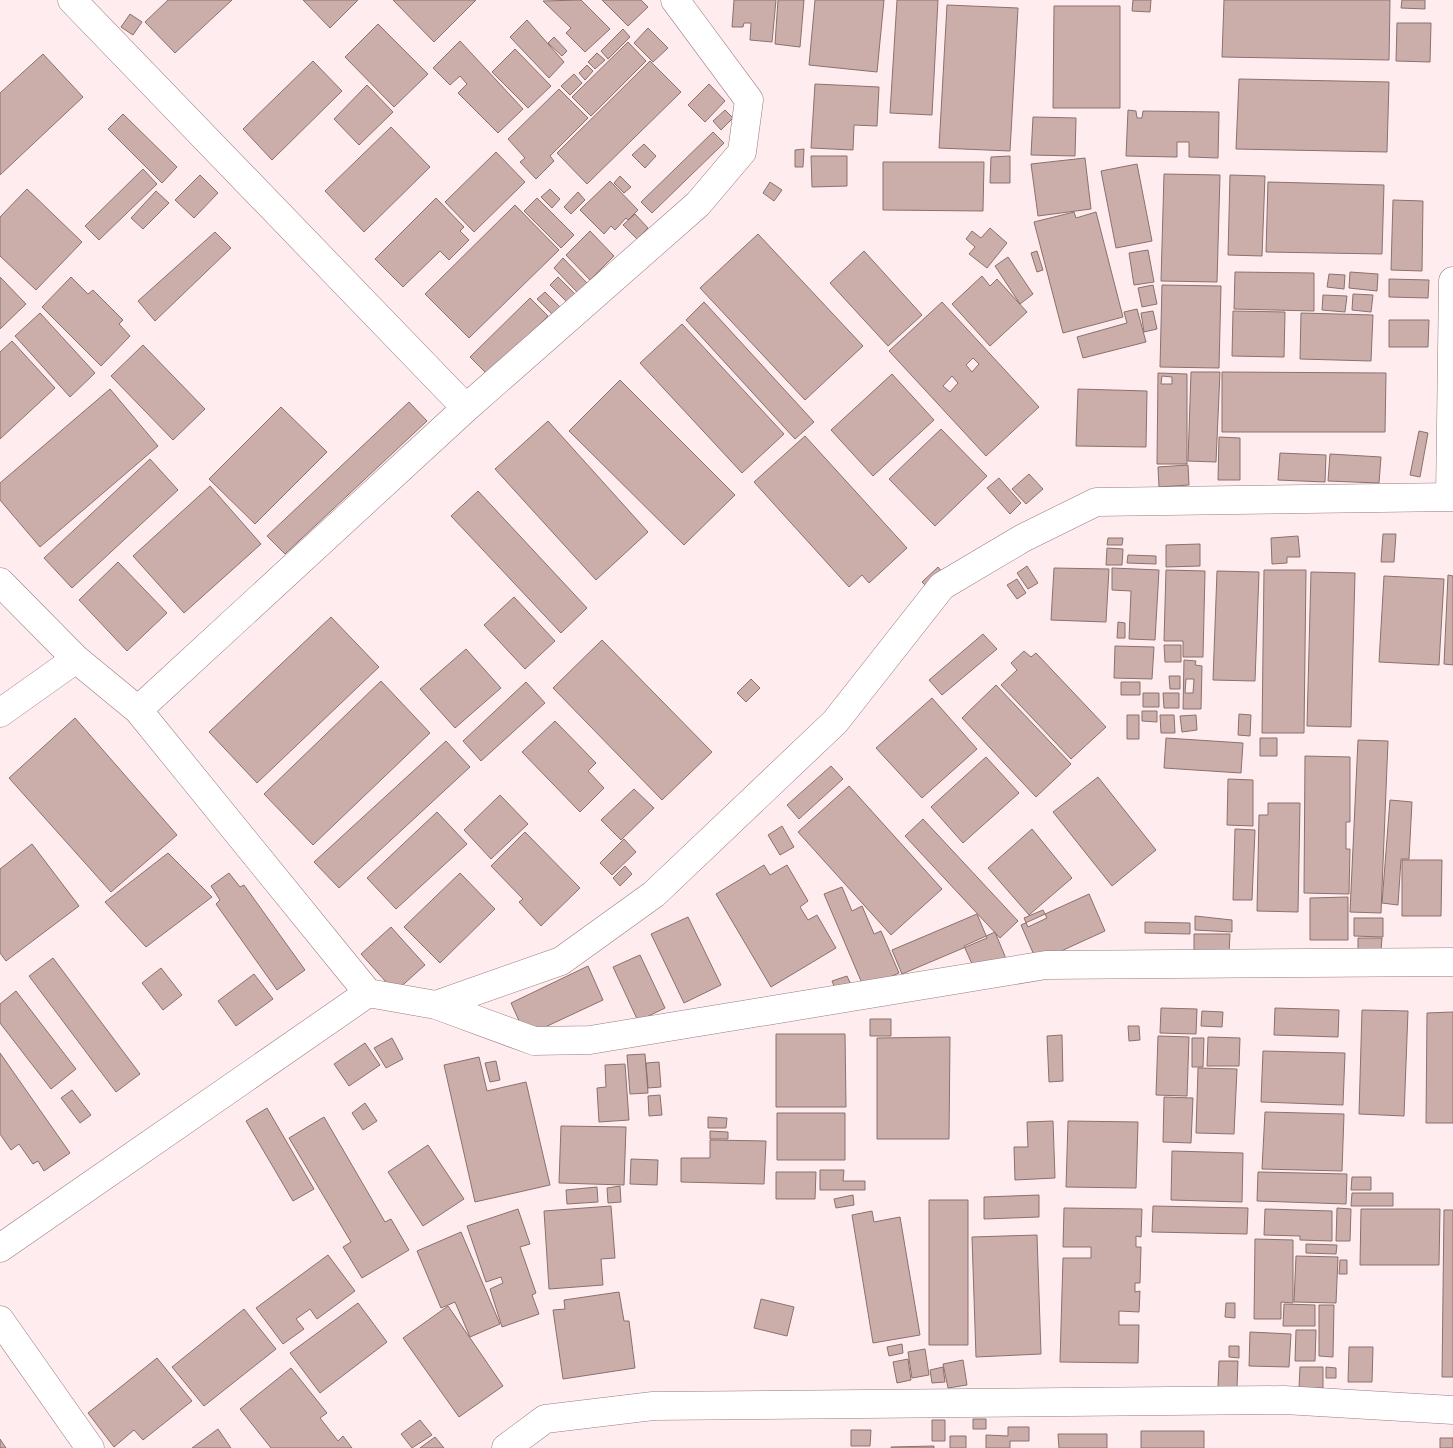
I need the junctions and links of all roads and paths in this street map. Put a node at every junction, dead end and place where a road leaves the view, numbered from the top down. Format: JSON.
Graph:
{"nodes":[{"id":1,"x":72,"y":0,"type":"edge"},
{"id":2,"x":675,"y":0,"type":"edge"},
{"id":3,"x":1453,"y":281,"type":"edge"},
{"id":4,"x":466,"y":408,"type":"junction"},
{"id":5,"x":1451,"y":497,"type":"edge"},
{"id":6,"x":0,"y":582,"type":"edge"},
{"id":7,"x":76,"y":659,"type":"junction"},
{"id":8,"x":138,"y":710,"type":"junction"},
{"id":9,"x":0,"y":713,"type":"edge"},
{"id":10,"x":1453,"y":962,"type":"edge"},
{"id":11,"x":368,"y":993,"type":"junction"},
{"id":12,"x":436,"y":1005,"type":"junction"},
{"id":13,"x":0,"y":1248,"type":"edge"},
{"id":14,"x":0,"y":1320,"type":"edge"},
{"id":15,"x":1453,"y":1410,"type":"edge"},
{"id":16,"x":90,"y":1448,"type":"edge"},
{"id":17,"x":506,"y":1448,"type":"edge"}],
"edges":[{"from":1,"to":4,"type":"street"},
{"from":2,"to":4,"type":"street"},
{"from":3,"to":5,"type":"street"},
{"from":4,"to":8,"type":"street"},
{"from":5,"to":12,"type":"street"},
{"from":6,"to":7,"type":"street"},
{"from":7,"to":8,"type":"street"},
{"from":7,"to":9,"type":"street"},
{"from":8,"to":11,"type":"street"},
{"from":10,"to":12,"type":"street"},
{"from":11,"to":12,"type":"street"},
{"from":11,"to":13,"type":"street"},
{"from":14,"to":16,"type":"street"},
{"from":15,"to":17,"type":"street"}]}
